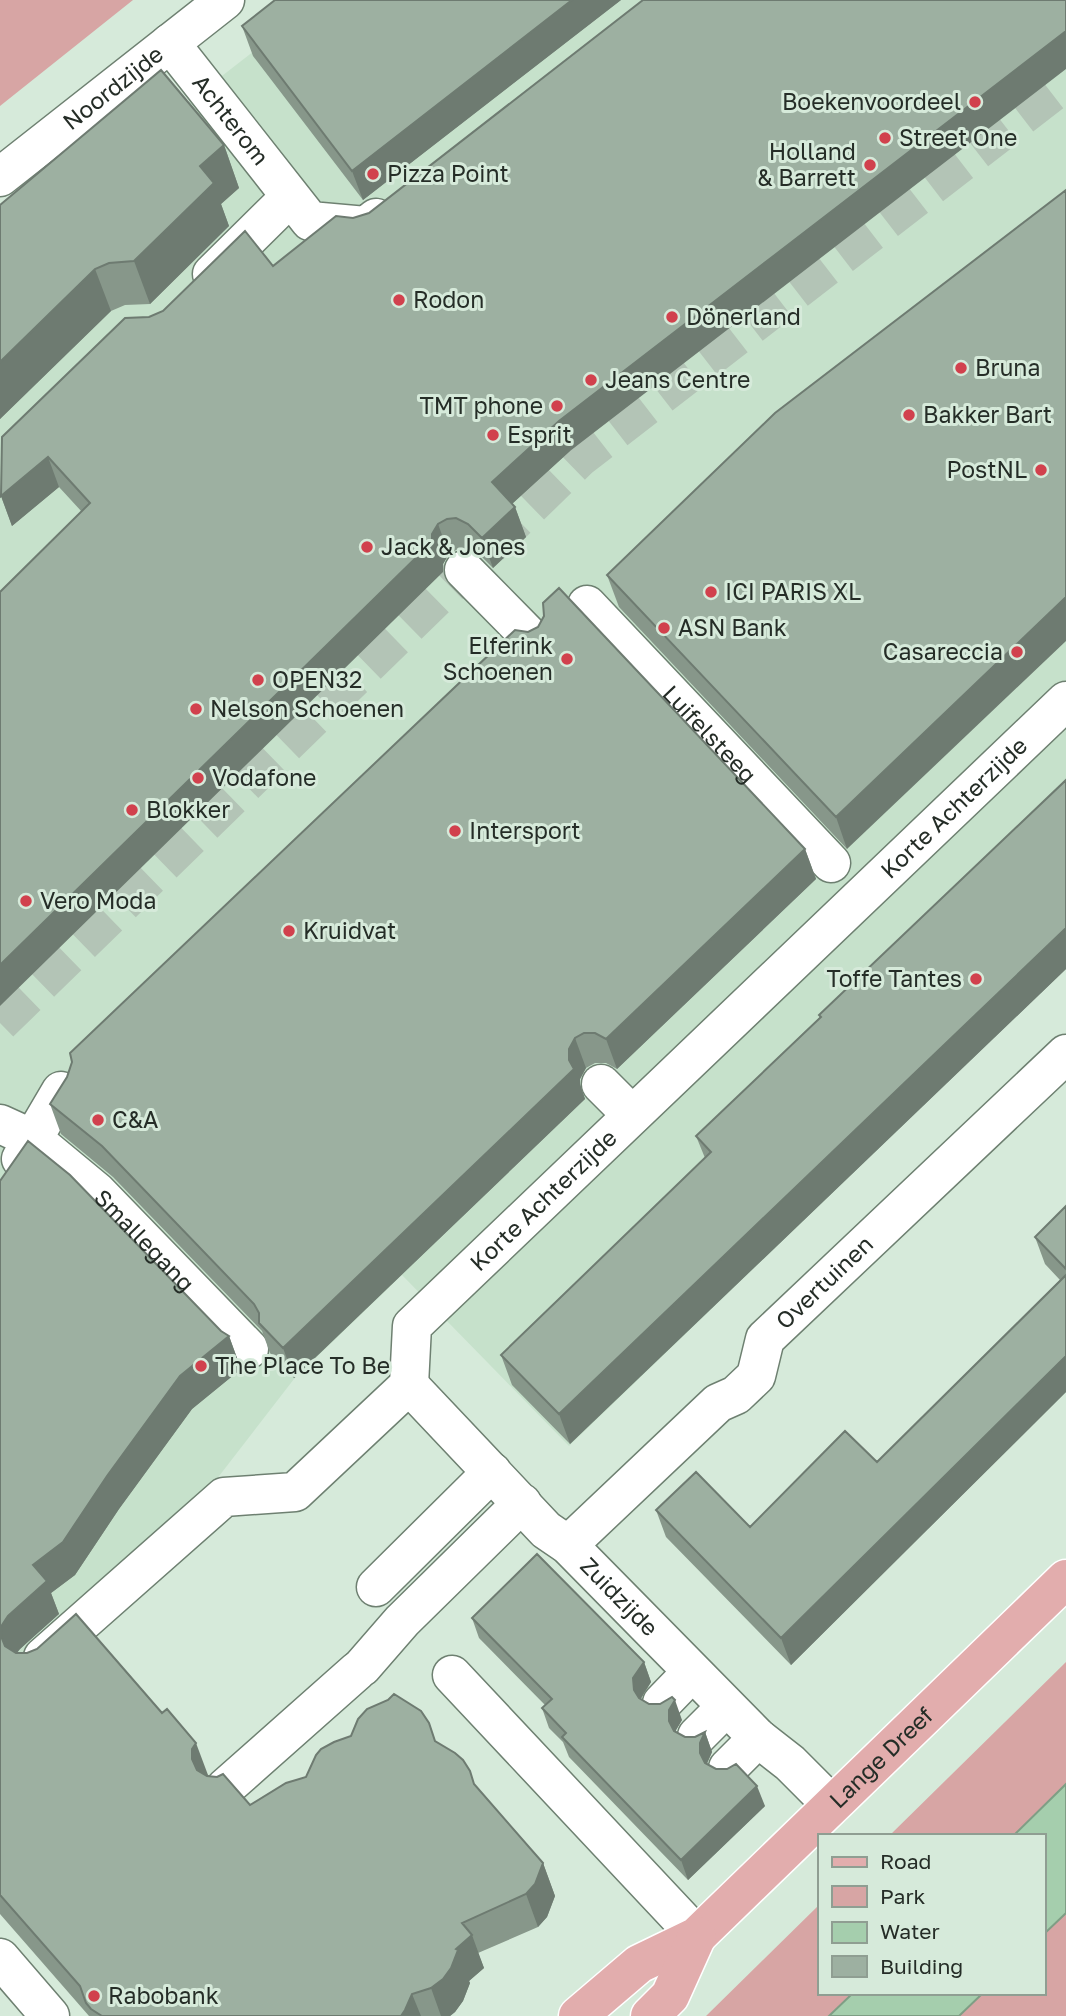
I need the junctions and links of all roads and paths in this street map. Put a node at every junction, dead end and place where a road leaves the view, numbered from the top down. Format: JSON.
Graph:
{"nodes":[{"id":1,"x":225,"y":0,"type":"edge"},
{"id":2,"x":170,"y":43,"type":"junction"},
{"id":3,"x":0,"y":177,"type":"edge"},
{"id":4,"x":290,"y":197,"type":"junction"},
{"id":5,"x":398,"y":201,"type":"edge"},
{"id":6,"x":186,"y":298,"type":"edge"},
{"id":7,"x":464,"y":570,"type":"dead end"},
{"id":8,"x":589,"y":605,"type":"dead end"},
{"id":9,"x":534,"y":641,"type":"edge"},
{"id":10,"x":1066,"y":701,"type":"edge"},
{"id":11,"x":831,"y":863,"type":"dead end"},
{"id":12,"x":1066,"y":1054,"type":"edge"},
{"id":13,"x":601,"y":1084,"type":"dead end"},
{"id":14,"x":61,"y":1091,"type":"edge"},
{"id":15,"x":632,"y":1115,"type":"junction"},
{"id":16,"x":18,"y":1141,"type":"edge"},
{"id":17,"x":249,"y":1349,"type":"dead end"},
{"id":18,"x":410,"y":1385,"type":"junction"},
{"id":19,"x":492,"y":1472,"type":"junction"},
{"id":20,"x":522,"y":1503,"type":"junction"},
{"id":21,"x":568,"y":1545,"type":"junction"},
{"id":22,"x":1066,"y":1579,"type":"edge"},
{"id":23,"x":376,"y":1587,"type":"dead end"},
{"id":24,"x":34,"y":1665,"type":"edge"},
{"id":25,"x":692,"y":1672,"type":"junction"},
{"id":26,"x":452,"y":1675,"type":"dead end"},
{"id":27,"x":662,"y":1703,"type":"edge"},
{"id":28,"x":726,"y":1707,"type":"junction"},
{"id":29,"x":697,"y":1736,"type":"edge"},
{"id":30,"x":758,"y":1738,"type":"junction"},
{"id":31,"x":728,"y":1768,"type":"edge"},
{"id":32,"x":225,"y":1788,"type":"edge"},
{"id":33,"x":832,"y":1805,"type":"junction"},
{"id":34,"x":697,"y":1936,"type":"junction"},
{"id":35,"x":0,"y":1958,"type":"edge"},
{"id":36,"x":50,"y":2016,"type":"edge"},
{"id":37,"x":578,"y":2016,"type":"edge"},
{"id":38,"x":650,"y":2016,"type":"edge"}],
"edges":[{"from":1,"to":2,"type":"street","name":"Noordzijde"},
{"from":2,"to":3,"type":"street","name":"Noordzijde"},
{"from":2,"to":4,"type":"street","name":"Achterom"},
{"from":4,"to":5,"type":"street","name":"Achterom"},
{"from":4,"to":6,"type":"street"},
{"from":7,"to":9,"type":"street"},
{"from":8,"to":11,"type":"street","name":"Luifelsteeg"},
{"from":10,"to":15,"type":"street","name":"Korte Achterzijde"},
{"from":12,"to":21,"type":"street","name":"Overtuinen"},
{"from":13,"to":15,"type":"street"},
{"from":14,"to":16,"type":"street"},
{"from":15,"to":18,"type":"street","name":"Korte Achterzijde"},
{"from":16,"to":17,"type":"street","name":"Smallegang"},
{"from":18,"to":19,"type":"street","name":"Zuidzijde"},
{"from":18,"to":24,"type":"street"},
{"from":19,"to":20,"type":"street","name":"Zuidzijde"},
{"from":19,"to":23,"type":"street"},
{"from":20,"to":21,"type":"street","name":"Zuidzijde"},
{"from":20,"to":32,"type":"street"},
{"from":21,"to":25,"type":"street","name":"Zuidzijde"},
{"from":22,"to":33,"type":"main road","name":"Lange Dreef"},
{"from":25,"to":27,"type":"street"},
{"from":25,"to":28,"type":"street","name":"Zuidzijde"},
{"from":26,"to":34,"type":"street"},
{"from":28,"to":29,"type":"street"},
{"from":28,"to":30,"type":"street","name":"Zuidzijde"},
{"from":30,"to":31,"type":"street"},
{"from":30,"to":33,"type":"street","name":"Zuidzijde"},
{"from":33,"to":34,"type":"main road","name":"Lange Dreef"},
{"from":34,"to":37,"type":"main road","name":"Lange Dreef"},
{"from":34,"to":38,"type":"main road","name":"Lange Dreef"},
{"from":35,"to":36,"type":"street"}]}
